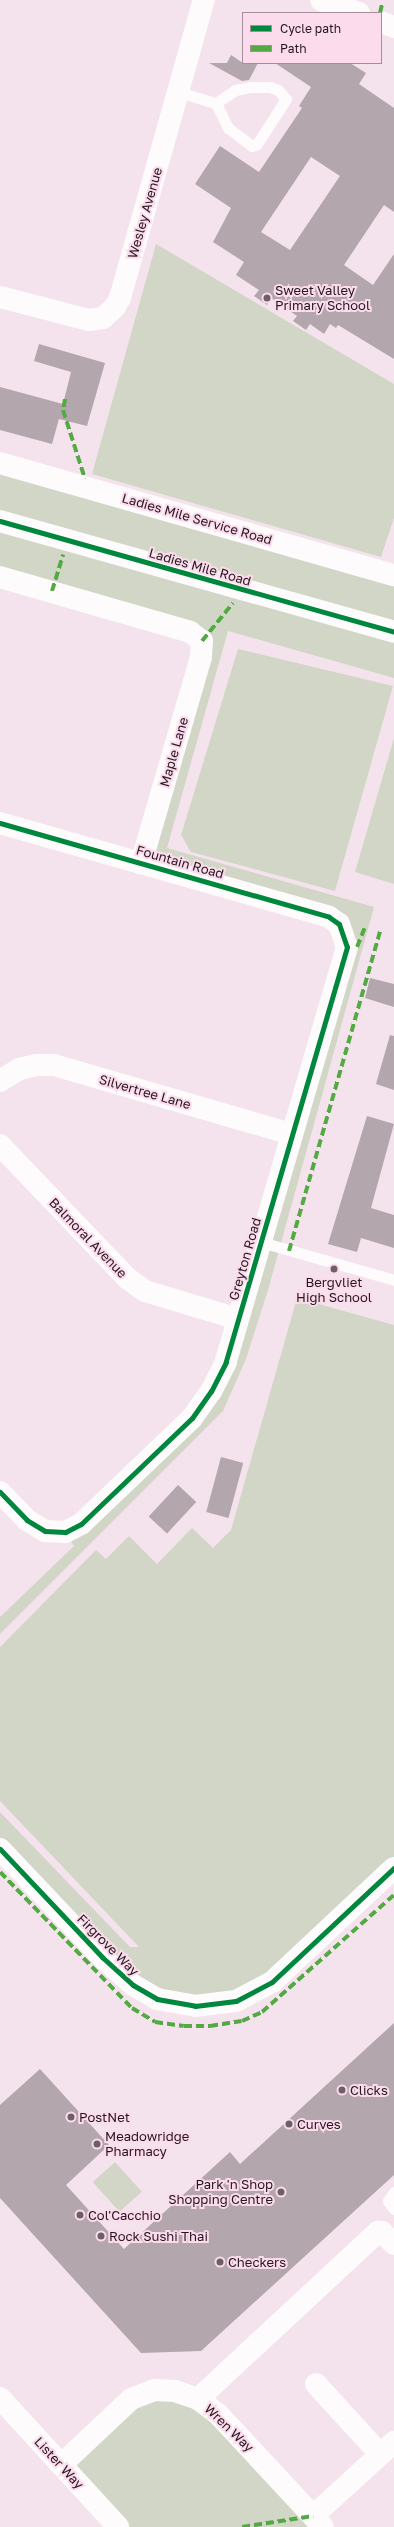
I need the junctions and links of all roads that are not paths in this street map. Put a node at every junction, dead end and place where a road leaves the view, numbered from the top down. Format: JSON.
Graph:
{"nodes":[{"id":1,"x":204,"y":0,"type":"edge"},
{"id":2,"x":321,"y":0,"type":"edge"},
{"id":3,"x":355,"y":12,"type":"edge"},
{"id":4,"x":382,"y":22,"type":"edge"},
{"id":5,"x":394,"y":27,"type":"edge"},
{"id":6,"x":179,"y":92,"type":"junction"},
{"id":7,"x":216,"y":103,"type":"junction"},
{"id":8,"x":0,"y":297,"type":"edge"},
{"id":9,"x":0,"y":463,"type":"edge"},
{"id":10,"x":0,"y":521,"type":"edge"},
{"id":11,"x":394,"y":575,"type":"edge"},
{"id":12,"x":0,"y":576,"type":"edge"},
{"id":13,"x":394,"y":632,"type":"edge"},
{"id":14,"x":0,"y":823,"type":"edge"},
{"id":15,"x":141,"y":863,"type":"junction"},
{"id":16,"x":345,"y":935,"type":"joint"},
{"id":17,"x":0,"y":1081,"type":"edge"},
{"id":18,"x":292,"y":1134,"type":"junction"},
{"id":19,"x":0,"y":1145,"type":"edge"},
{"id":20,"x":261,"y":1242,"type":"junction"},
{"id":21,"x":394,"y":1280,"type":"edge"},
{"id":22,"x":238,"y":1320,"type":"junction"},
{"id":23,"x":0,"y":1492,"type":"edge"},
{"id":24,"x":2,"y":1856,"type":"edge"},
{"id":25,"x":394,"y":1868,"type":"edge"},
{"id":26,"x":394,"y":2192,"type":"edge"},
{"id":27,"x":394,"y":2209,"type":"edge"},
{"id":28,"x":394,"y":2244,"type":"edge"},
{"id":29,"x":316,"y":2384,"type":"dead end"},
{"id":30,"x":0,"y":2398,"type":"edge"},
{"id":31,"x":198,"y":2399,"type":"junction"},
{"id":32,"x":387,"y":2448,"type":"edge"},
{"id":33,"x":61,"y":2465,"type":"junction"},
{"id":34,"x":318,"y":2522,"type":"edge"},
{"id":35,"x":118,"y":2527,"type":"edge"}],
"edges":[{"from":1,"to":6,"type":"street","name":"Wesley Avenue"},
{"from":2,"to":3,"type":"street"},
{"from":4,"to":5,"type":"street"},
{"from":6,"to":7,"type":"lane"},
{"from":6,"to":8,"type":"street","name":"Wesley Avenue"},
{"from":7,"to":7,"type":"lane"},
{"from":9,"to":11,"type":"street","name":"Ladies Mile Service Road"},
{"from":10,"to":13,"type":"street","name":"Ladies Mile Road"},
{"from":12,"to":15,"type":"street","name":"Maple Lane"},
{"from":14,"to":15,"type":"street","name":"Fountain Road"},
{"from":15,"to":16,"type":"street","name":"Fountain Road"},
{"from":16,"to":18,"type":"street","name":"Greyton Road"},
{"from":17,"to":18,"type":"street","name":"Silvertree Lane"},
{"from":18,"to":20,"type":"street","name":"Greyton Road"},
{"from":19,"to":22,"type":"street","name":"Balmoral Avenue"},
{"from":20,"to":21,"type":"lane"},
{"from":20,"to":22,"type":"street","name":"Greyton Road"},
{"from":22,"to":23,"type":"street","name":"Greyton Road"},
{"from":24,"to":25,"type":"street","name":"Firgrove Way"},
{"from":26,"to":27,"type":"lane"},
{"from":28,"to":31,"type":"street"},
{"from":29,"to":32,"type":"street"},
{"from":30,"to":33,"type":"street","name":"Lister Way"},
{"from":31,"to":33,"type":"street","name":"Wren Way"},
{"from":31,"to":34,"type":"street","name":"Wren Way"},
{"from":32,"to":34,"type":"street"},
{"from":33,"to":35,"type":"street","name":"Lister Way"}]}
